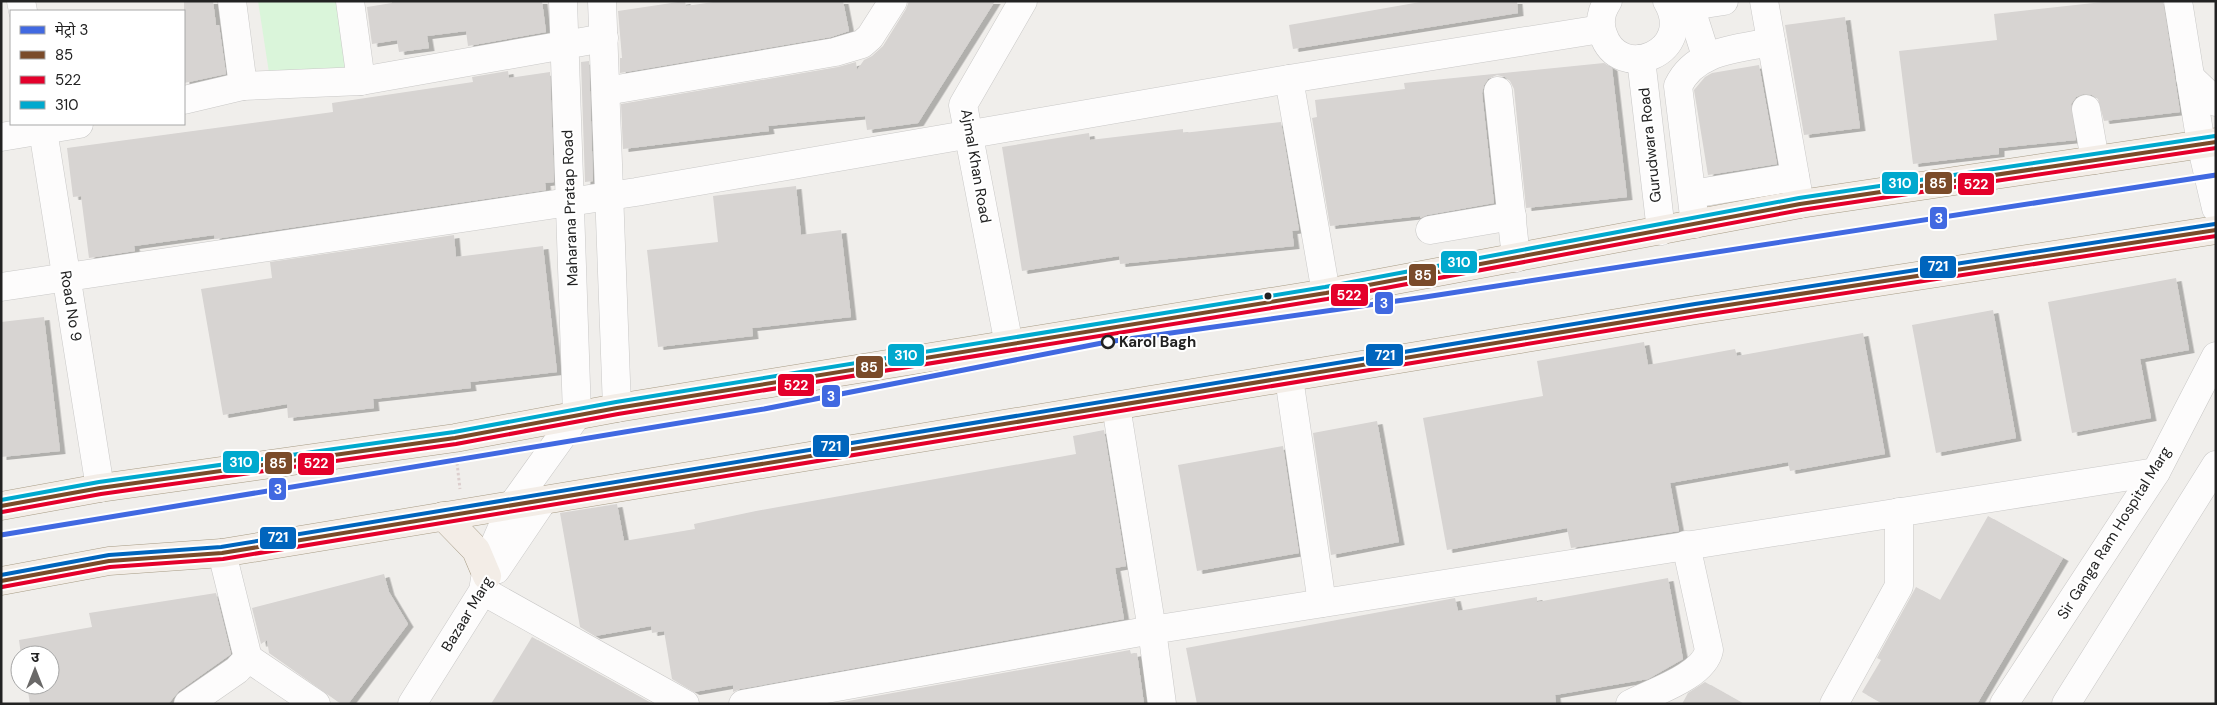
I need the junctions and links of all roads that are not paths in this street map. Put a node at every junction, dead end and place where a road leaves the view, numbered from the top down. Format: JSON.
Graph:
{"nodes":[{"id":1,"x":232,"y":1,"type":"edge"},
{"id":2,"x":350,"y":1,"type":"edge"},
{"id":3,"x":563,"y":1,"type":"edge"},
{"id":4,"x":602,"y":1,"type":"edge"},
{"id":5,"x":894,"y":1,"type":"edge"},
{"id":6,"x":1023,"y":1,"type":"edge"},
{"id":7,"x":1724,"y":1,"type":"edge"},
{"id":8,"x":1764,"y":1,"type":"edge"},
{"id":9,"x":2178,"y":1,"type":"edge"},
{"id":10,"x":1677,"y":6,"type":"edge"},
{"id":11,"x":1603,"y":9,"type":"edge"},
{"id":12,"x":604,"y":38,"type":"junction"},
{"id":13,"x":1771,"y":42,"type":"junction"},
{"id":14,"x":565,"y":44,"type":"junction"},
{"id":15,"x":1706,"y":56,"type":"junction"},
{"id":16,"x":1641,"y":59,"type":"junction"},
{"id":17,"x":2190,"y":77,"type":"junction"},
{"id":18,"x":1289,"y":79,"type":"junction"},
{"id":19,"x":361,"y":81,"type":"junction"},
{"id":20,"x":243,"y":86,"type":"junction"},
{"id":21,"x":606,"y":91,"type":"junction"},
{"id":22,"x":1498,"y":91,"type":"dead end"},
{"id":23,"x":185,"y":100,"type":"edge"},
{"id":24,"x":2216,"y":102,"type":"edge"},
{"id":25,"x":2086,"y":109,"type":"dead end"},
{"id":26,"x":67,"y":125,"type":"edge"},
{"id":27,"x":42,"y":127,"type":"edge"},
{"id":28,"x":969,"y":134,"type":"junction"},
{"id":29,"x":1,"y":137,"type":"edge"},
{"id":30,"x":2208,"y":143,"type":"edge"},
{"id":31,"x":2095,"y":160,"type":"junction"},
{"id":32,"x":1795,"y":177,"type":"junction"},
{"id":33,"x":1692,"y":194,"type":"junction"},
{"id":34,"x":610,"y":196,"type":"junction"},
{"id":35,"x":569,"y":201,"type":"junction"},
{"id":36,"x":1800,"y":204,"type":"junction"},
{"id":37,"x":2216,"y":208,"type":"edge"},
{"id":38,"x":1512,"y":216,"type":"junction"},
{"id":39,"x":1695,"y":224,"type":"junction"},
{"id":40,"x":1430,"y":230,"type":"dead end"},
{"id":41,"x":2216,"y":230,"type":"edge"},
{"id":42,"x":1661,"y":231,"type":"junction"},
{"id":43,"x":1516,"y":258,"type":"junction"},
{"id":44,"x":67,"y":276,"type":"junction"},
{"id":45,"x":1,"y":287,"type":"edge"},
{"id":46,"x":1326,"y":293,"type":"junction"},
{"id":47,"x":1009,"y":345,"type":"junction"},
{"id":48,"x":2216,"y":356,"type":"edge"},
{"id":49,"x":1289,"y":378,"type":"junction"},
{"id":50,"x":1116,"y":406,"type":"junction"},
{"id":51,"x":618,"y":408,"type":"junction"},
{"id":52,"x":577,"y":415,"type":"junction"},
{"id":53,"x":2216,"y":465,"type":"edge"},
{"id":54,"x":2156,"y":472,"type":"junction"},
{"id":55,"x":100,"y":488,"type":"junction"},
{"id":56,"x":542,"y":502,"type":"junction"},
{"id":57,"x":1,"y":506,"type":"edge"},
{"id":58,"x":511,"y":506,"type":"junction"},
{"id":59,"x":1899,"y":512,"type":"junction"},
{"id":60,"x":443,"y":516,"type":"junction"},
{"id":61,"x":1686,"y":545,"type":"junction"},
{"id":62,"x":222,"y":553,"type":"junction"},
{"id":63,"x":1,"y":581,"type":"edge"},
{"id":64,"x":485,"y":583,"type":"junction"},
{"id":65,"x":1322,"y":602,"type":"junction"},
{"id":66,"x":1152,"y":630,"type":"junction"},
{"id":67,"x":248,"y":658,"type":"junction"},
{"id":68,"x":188,"y":704,"type":"edge"},
{"id":69,"x":316,"y":704,"type":"edge"},
{"id":70,"x":412,"y":704,"type":"edge"},
{"id":71,"x":685,"y":704,"type":"edge"},
{"id":72,"x":743,"y":704,"type":"edge"},
{"id":73,"x":1162,"y":704,"type":"edge"},
{"id":74,"x":1630,"y":704,"type":"edge"},
{"id":75,"x":1834,"y":704,"type":"edge"},
{"id":76,"x":2004,"y":704,"type":"edge"},
{"id":77,"x":2066,"y":704,"type":"edge"}],
"edges":[{"from":1,"to":20,"type":"street"},
{"from":2,"to":19,"type":"street"},
{"from":3,"to":14,"type":"street","name":"Maharana Pratap Road"},
{"from":4,"to":12,"type":"street"},
{"from":5,"to":21,"type":"street"},
{"from":6,"to":28,"type":"street","name":"Ajmal Khan Road"},
{"from":7,"to":10,"type":"street"},
{"from":8,"to":13,"type":"street"},
{"from":9,"to":17,"type":"street"},
{"from":10,"to":15,"type":"street"},
{"from":10,"to":16,"type":"street"},
{"from":11,"to":16,"type":"street"},
{"from":11,"to":18,"type":"street"},
{"from":12,"to":14,"type":"street"},
{"from":12,"to":21,"type":"street"},
{"from":13,"to":15,"type":"street"},
{"from":13,"to":32,"type":"street"},
{"from":14,"to":19,"type":"street"},
{"from":14,"to":35,"type":"street","name":"Maharana Pratap Road"},
{"from":15,"to":33,"type":"street"},
{"from":16,"to":42,"type":"street","name":"Gurudwara Road"},
{"from":17,"to":24,"type":"street"},
{"from":17,"to":30,"type":"street"},
{"from":18,"to":28,"type":"street"},
{"from":18,"to":46,"type":"street"},
{"from":19,"to":20,"type":"street"},
{"from":20,"to":23,"type":"street"},
{"from":21,"to":34,"type":"street"},
{"from":22,"to":38,"type":"street"},
{"from":25,"to":31,"type":"street"},
{"from":26,"to":27,"type":"street"},
{"from":27,"to":29,"type":"street"},
{"from":27,"to":44,"type":"street","name":"Road No 9"},
{"from":28,"to":34,"type":"street"},
{"from":28,"to":47,"type":"street","name":"Ajmal Khan Road"},
{"from":30,"to":31,"type":"main road"},
{"from":30,"to":37,"type":"street"},
{"from":31,"to":36,"type":"main road"},
{"from":32,"to":33,"type":"street"},
{"from":32,"to":36,"type":"street"},
{"from":33,"to":39,"type":"street"},
{"from":34,"to":35,"type":"street"},
{"from":34,"to":51,"type":"street"},
{"from":35,"to":44,"type":"street"},
{"from":35,"to":52,"type":"street","name":"Maharana Pratap Road"},
{"from":36,"to":39,"type":"main road"},
{"from":38,"to":40,"type":"street"},
{"from":38,"to":43,"type":"street"},
{"from":39,"to":42,"type":"main road"},
{"from":41,"to":49,"type":"main road"},
{"from":42,"to":43,"type":"main road"},
{"from":43,"to":46,"type":"main road"},
{"from":44,"to":45,"type":"street"},
{"from":44,"to":55,"type":"street","name":"Road No 9"},
{"from":46,"to":47,"type":"main road"},
{"from":47,"to":51,"type":"main road"},
{"from":48,"to":54,"type":"street","name":"Sir Ganga Ram Hospital Marg"},
{"from":49,"to":50,"type":"main road"},
{"from":49,"to":65,"type":"street"},
{"from":50,"to":56,"type":"main road"},
{"from":50,"to":66,"type":"street"},
{"from":51,"to":52,"type":"main road"},
{"from":52,"to":55,"type":"main road"},
{"from":52,"to":58,"type":"street"},
{"from":53,"to":77,"type":"street"},
{"from":54,"to":59,"type":"street"},
{"from":54,"to":76,"type":"street","name":"Sir Ganga Ram Hospital Marg"},
{"from":55,"to":57,"type":"main road"},
{"from":56,"to":58,"type":"main road"},
{"from":56,"to":64,"type":"street","name":"Bazaar Marg"},
{"from":58,"to":60,"type":"main road"},
{"from":58,"to":64,"type":"street"},
{"from":59,"to":61,"type":"street"},
{"from":59,"to":75,"type":"street"},
{"from":60,"to":62,"type":"main road"},
{"from":60,"to":64,"type":"main road"},
{"from":61,"to":65,"type":"street"},
{"from":61,"to":74,"type":"street"},
{"from":62,"to":63,"type":"main road"},
{"from":62,"to":67,"type":"street"},
{"from":64,"to":70,"type":"street","name":"Bazaar Marg"},
{"from":64,"to":71,"type":"street"},
{"from":65,"to":66,"type":"street"},
{"from":66,"to":72,"type":"street"},
{"from":66,"to":73,"type":"street"},
{"from":67,"to":68,"type":"street"},
{"from":67,"to":69,"type":"street"}]}
